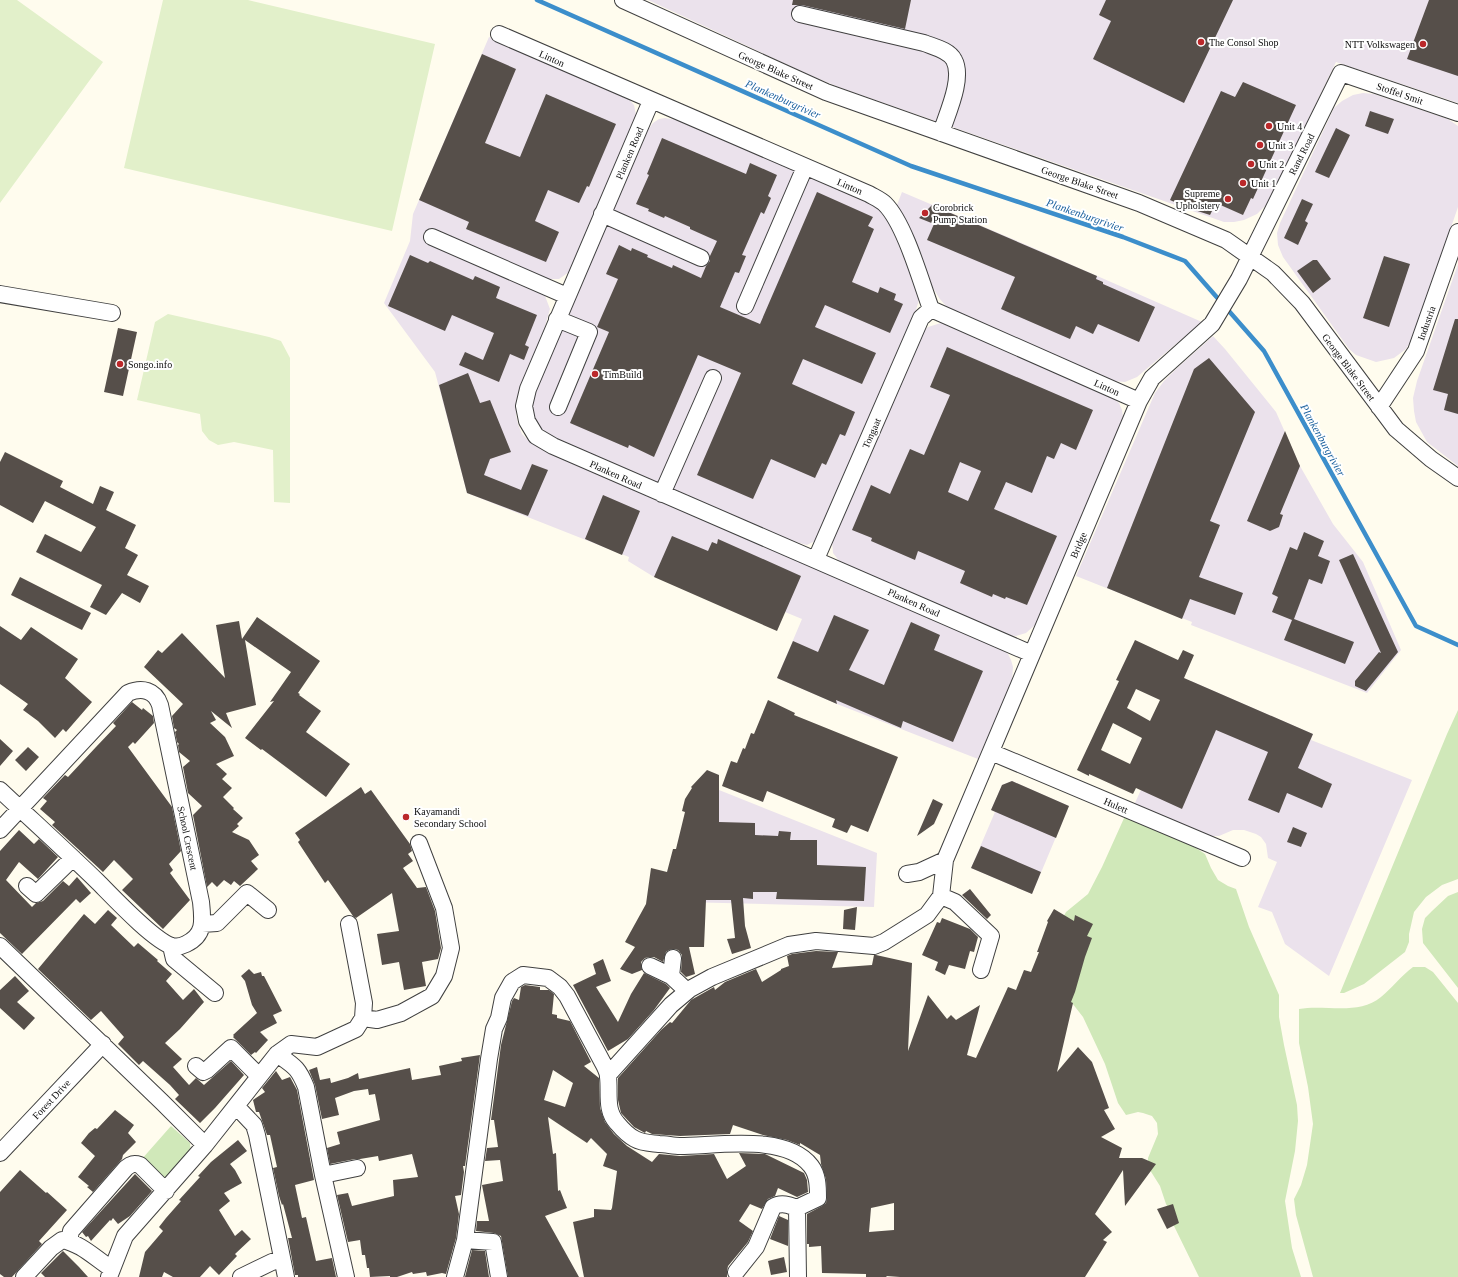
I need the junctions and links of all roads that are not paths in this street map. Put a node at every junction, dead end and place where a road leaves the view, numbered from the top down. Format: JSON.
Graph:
{"nodes":[{"id":1,"x":623,"y":0,"type":"edge"},
{"id":2,"x":651,"y":6,"type":"edge"},
{"id":3,"x":800,"y":14,"type":"dead end"},
{"id":4,"x":499,"y":34,"type":"dead end"},
{"id":5,"x":1342,"y":73,"type":"joint"},
{"id":6,"x":652,"y":101,"type":"junction"},
{"id":7,"x":1458,"y":113,"type":"edge"},
{"id":8,"x":941,"y":133,"type":"junction"},
{"id":9,"x":805,"y":167,"type":"junction"},
{"id":10,"x":602,"y":214,"type":"junction"},
{"id":11,"x":1458,"y":232,"type":"edge"},
{"id":12,"x":432,"y":237,"type":"dead end"},
{"id":13,"x":1250,"y":256,"type":"junction"},
{"id":14,"x":701,"y":258,"type":"dead end"},
{"id":15,"x":0,"y":294,"type":"edge"},
{"id":16,"x":567,"y":296,"type":"junction"},
{"id":17,"x":745,"y":306,"type":"dead end"},
{"id":18,"x":931,"y":310,"type":"junction"},
{"id":19,"x":112,"y":313,"type":"dead end"},
{"id":20,"x":558,"y":319,"type":"junction"},
{"id":21,"x":713,"y":378,"type":"dead end"},
{"id":22,"x":1139,"y":401,"type":"junction"},
{"id":23,"x":558,"y":407,"type":"dead end"},
{"id":24,"x":1379,"y":407,"type":"junction"},
{"id":25,"x":1458,"y":478,"type":"edge"},
{"id":26,"x":662,"y":494,"type":"junction"},
{"id":27,"x":816,"y":559,"type":"junction"},
{"id":28,"x":1032,"y":654,"type":"junction"},
{"id":29,"x":991,"y":752,"type":"junction"},
{"id":30,"x":0,"y":790,"type":"edge"},
{"id":31,"x":20,"y":808,"type":"junction"},
{"id":32,"x":0,"y":830,"type":"edge"},
{"id":33,"x":419,"y":843,"type":"dead end"},
{"id":34,"x":73,"y":858,"type":"junction"},
{"id":35,"x":1242,"y":858,"type":"dead end"},
{"id":36,"x":945,"y":860,"type":"junction"},
{"id":37,"x":907,"y":874,"type":"dead end"},
{"id":38,"x":27,"y":886,"type":"dead end"},
{"id":39,"x":941,"y":896,"type":"junction"},
{"id":40,"x":268,"y":910,"type":"dead end"},
{"id":41,"x":202,"y":924,"type":"junction"},
{"id":42,"x":349,"y":924,"type":"dead end"},
{"id":43,"x":0,"y":946,"type":"edge"},
{"id":44,"x":171,"y":946,"type":"junction"},
{"id":45,"x":673,"y":958,"type":"dead end"},
{"id":46,"x":650,"y":966,"type":"dead end"},
{"id":47,"x":981,"y":970,"type":"dead end"},
{"id":48,"x":671,"y":976,"type":"junction"},
{"id":49,"x":687,"y":991,"type":"junction"},
{"id":50,"x":215,"y":993,"type":"dead end"},
{"id":51,"x":363,"y":1018,"type":"junction"},
{"id":52,"x":102,"y":1044,"type":"junction"},
{"id":53,"x":277,"y":1054,"type":"junction"},
{"id":54,"x":196,"y":1066,"type":"dead end"},
{"id":55,"x":608,"y":1075,"type":"junction"},
{"id":56,"x":259,"y":1076,"type":"junction"},
{"id":57,"x":236,"y":1106,"type":"junction"},
{"id":58,"x":205,"y":1145,"type":"junction"},
{"id":59,"x":0,"y":1153,"type":"edge"},
{"id":60,"x":357,"y":1168,"type":"dead end"},
{"id":61,"x":323,"y":1175,"type":"junction"},
{"id":62,"x":166,"y":1191,"type":"junction"},
{"id":63,"x":797,"y":1208,"type":"junction"},
{"id":64,"x":465,"y":1240,"type":"junction"},
{"id":65,"x":69,"y":1241,"type":"junction"},
{"id":66,"x":282,"y":1259,"type":"junction"},
{"id":67,"x":110,"y":1269,"type":"edge"},
{"id":68,"x":736,"y":1272,"type":"dead end"},
{"id":69,"x":24,"y":1277,"type":"edge"},
{"id":70,"x":31,"y":1277,"type":"edge"},
{"id":71,"x":241,"y":1277,"type":"edge"},
{"id":72,"x":286,"y":1277,"type":"edge"},
{"id":73,"x":346,"y":1277,"type":"edge"},
{"id":74,"x":455,"y":1277,"type":"edge"},
{"id":75,"x":499,"y":1277,"type":"edge"},
{"id":76,"x":798,"y":1277,"type":"edge"}],
"edges":[{"from":1,"to":2,"type":"street","name":"George Blake Street"},
{"from":2,"to":8,"type":"street","name":"George Blake Street"},
{"from":3,"to":8,"type":"street"},
{"from":4,"to":6,"type":"street","name":"Linton"},
{"from":5,"to":7,"type":"street","name":"Stoffel Smit"},
{"from":5,"to":13,"type":"street","name":"Rand Road"},
{"from":6,"to":9,"type":"street","name":"Linton"},
{"from":6,"to":10,"type":"street","name":"Planken Road"},
{"from":8,"to":13,"type":"street","name":"George Blake Street"},
{"from":9,"to":17,"type":"street"},
{"from":9,"to":18,"type":"street","name":"Linton"},
{"from":10,"to":14,"type":"street"},
{"from":10,"to":16,"type":"street","name":"Planken Road"},
{"from":11,"to":24,"type":"street","name":"Industria"},
{"from":12,"to":16,"type":"street"},
{"from":13,"to":22,"type":"street","name":"Bridge"},
{"from":13,"to":24,"type":"street","name":"George Blake Street"},
{"from":15,"to":19,"type":"street"},
{"from":16,"to":20,"type":"street","name":"Planken Road"},
{"from":18,"to":22,"type":"street","name":"Linton"},
{"from":18,"to":27,"type":"street","name":"Tongaat"},
{"from":20,"to":23,"type":"street"},
{"from":20,"to":26,"type":"street","name":"Planken Road"},
{"from":21,"to":26,"type":"street"},
{"from":22,"to":28,"type":"street","name":"Bridge"},
{"from":24,"to":25,"type":"street","name":"George Blake Street"},
{"from":26,"to":27,"type":"street","name":"Planken Road"},
{"from":27,"to":28,"type":"street","name":"Planken Road"},
{"from":28,"to":29,"type":"street","name":"Bridge"},
{"from":29,"to":35,"type":"street","name":"Hulett"},
{"from":29,"to":36,"type":"street","name":"Bridge"},
{"from":30,"to":31,"type":"street"},
{"from":31,"to":32,"type":"street","name":"School Crescent"},
{"from":31,"to":34,"type":"street"},
{"from":31,"to":41,"type":"street","name":"School Crescent"},
{"from":33,"to":51,"type":"street"},
{"from":34,"to":38,"type":"street"},
{"from":34,"to":44,"type":"street"},
{"from":36,"to":37,"type":"street"},
{"from":36,"to":39,"type":"street","name":"Bridge"},
{"from":39,"to":47,"type":"street"},
{"from":39,"to":49,"type":"street"},
{"from":40,"to":41,"type":"street"},
{"from":41,"to":44,"type":"street"},
{"from":42,"to":51,"type":"street"},
{"from":43,"to":52,"type":"street"},
{"from":44,"to":50,"type":"street"},
{"from":45,"to":48,"type":"street"},
{"from":46,"to":48,"type":"street"},
{"from":48,"to":49,"type":"street"},
{"from":49,"to":55,"type":"street"},
{"from":51,"to":53,"type":"street"},
{"from":52,"to":58,"type":"street"},
{"from":52,"to":59,"type":"street","name":"Forest Drive"},
{"from":53,"to":56,"type":"street"},
{"from":53,"to":61,"type":"street"},
{"from":54,"to":56,"type":"street"},
{"from":55,"to":63,"type":"street"},
{"from":55,"to":64,"type":"street"},
{"from":56,"to":57,"type":"street"},
{"from":57,"to":58,"type":"street"},
{"from":57,"to":66,"type":"street"},
{"from":58,"to":62,"type":"street"},
{"from":60,"to":61,"type":"street"},
{"from":61,"to":73,"type":"street"},
{"from":62,"to":65,"type":"street"},
{"from":62,"to":67,"type":"street"},
{"from":63,"to":68,"type":"street"},
{"from":63,"to":76,"type":"street"},
{"from":64,"to":74,"type":"street"},
{"from":64,"to":75,"type":"street"},
{"from":65,"to":67,"type":"street"},
{"from":65,"to":70,"type":"street"},
{"from":66,"to":71,"type":"street"},
{"from":66,"to":72,"type":"street"},
{"from":67,"to":69,"type":"street"}]}
